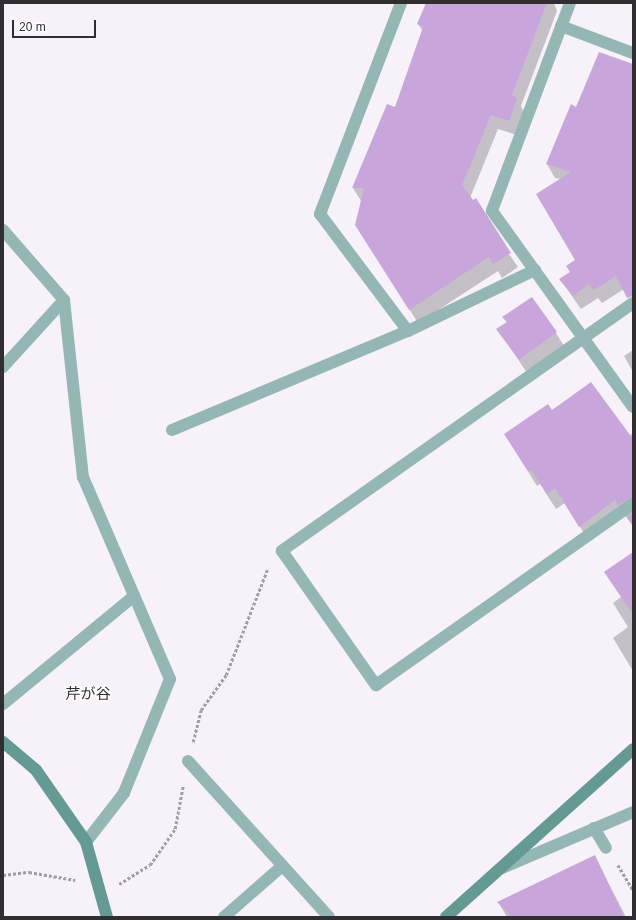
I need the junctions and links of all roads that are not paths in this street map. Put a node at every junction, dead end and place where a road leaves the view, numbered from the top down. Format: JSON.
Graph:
{"nodes":[{"id":1,"x":401,"y":3,"type":"edge"},
{"id":2,"x":570,"y":3,"type":"edge"},
{"id":3,"x":562,"y":26,"type":"junction"},
{"id":4,"x":633,"y":53,"type":"edge"},
{"id":5,"x":3,"y":230,"type":"edge"},
{"id":6,"x":535,"y":270,"type":"junction"},
{"id":7,"x":64,"y":300,"type":"junction"},
{"id":8,"x":633,"y":303,"type":"edge"},
{"id":9,"x":408,"y":331,"type":"junction"},
{"id":10,"x":583,"y":337,"type":"junction"},
{"id":11,"x":3,"y":367,"type":"edge"},
{"id":12,"x":633,"y":407,"type":"edge"},
{"id":13,"x":172,"y":430,"type":"dead end"},
{"id":14,"x":633,"y":504,"type":"edge"},
{"id":15,"x":134,"y":596,"type":"junction"},
{"id":16,"x":3,"y":704,"type":"edge"},
{"id":17,"x":3,"y":742,"type":"edge"},
{"id":18,"x":633,"y":749,"type":"edge"},
{"id":19,"x":188,"y":761,"type":"dead end"},
{"id":20,"x":633,"y":812,"type":"edge"},
{"id":21,"x":594,"y":828,"type":"junction"},
{"id":22,"x":86,"y":842,"type":"junction"},
{"id":23,"x":606,"y":848,"type":"dead end"},
{"id":24,"x":282,"y":866,"type":"junction"},
{"id":25,"x":493,"y":872,"type":"junction"},
{"id":26,"x":454,"y":913,"type":"edge"},
{"id":27,"x":107,"y":917,"type":"edge"},
{"id":28,"x":224,"y":917,"type":"edge"},
{"id":29,"x":329,"y":917,"type":"edge"},
{"id":30,"x":446,"y":917,"type":"edge"}],
"edges":[{"from":1,"to":9,"type":"street"},
{"from":2,"to":3,"type":"street"},
{"from":3,"to":4,"type":"street"},
{"from":3,"to":6,"type":"street"},
{"from":5,"to":7,"type":"street"},
{"from":6,"to":9,"type":"street"},
{"from":6,"to":10,"type":"street"},
{"from":7,"to":11,"type":"street"},
{"from":7,"to":15,"type":"street"},
{"from":8,"to":10,"type":"street"},
{"from":9,"to":13,"type":"street"},
{"from":10,"to":12,"type":"street"},
{"from":10,"to":14,"type":"street"},
{"from":15,"to":16,"type":"street"},
{"from":15,"to":22,"type":"street"},
{"from":17,"to":22,"type":"street"},
{"from":18,"to":25,"type":"street"},
{"from":19,"to":24,"type":"street"},
{"from":20,"to":21,"type":"street"},
{"from":21,"to":23,"type":"street"},
{"from":21,"to":25,"type":"street"},
{"from":22,"to":27,"type":"street"},
{"from":24,"to":28,"type":"street"},
{"from":24,"to":29,"type":"street"},
{"from":25,"to":26,"type":"street"},
{"from":26,"to":30,"type":"street"}]}
